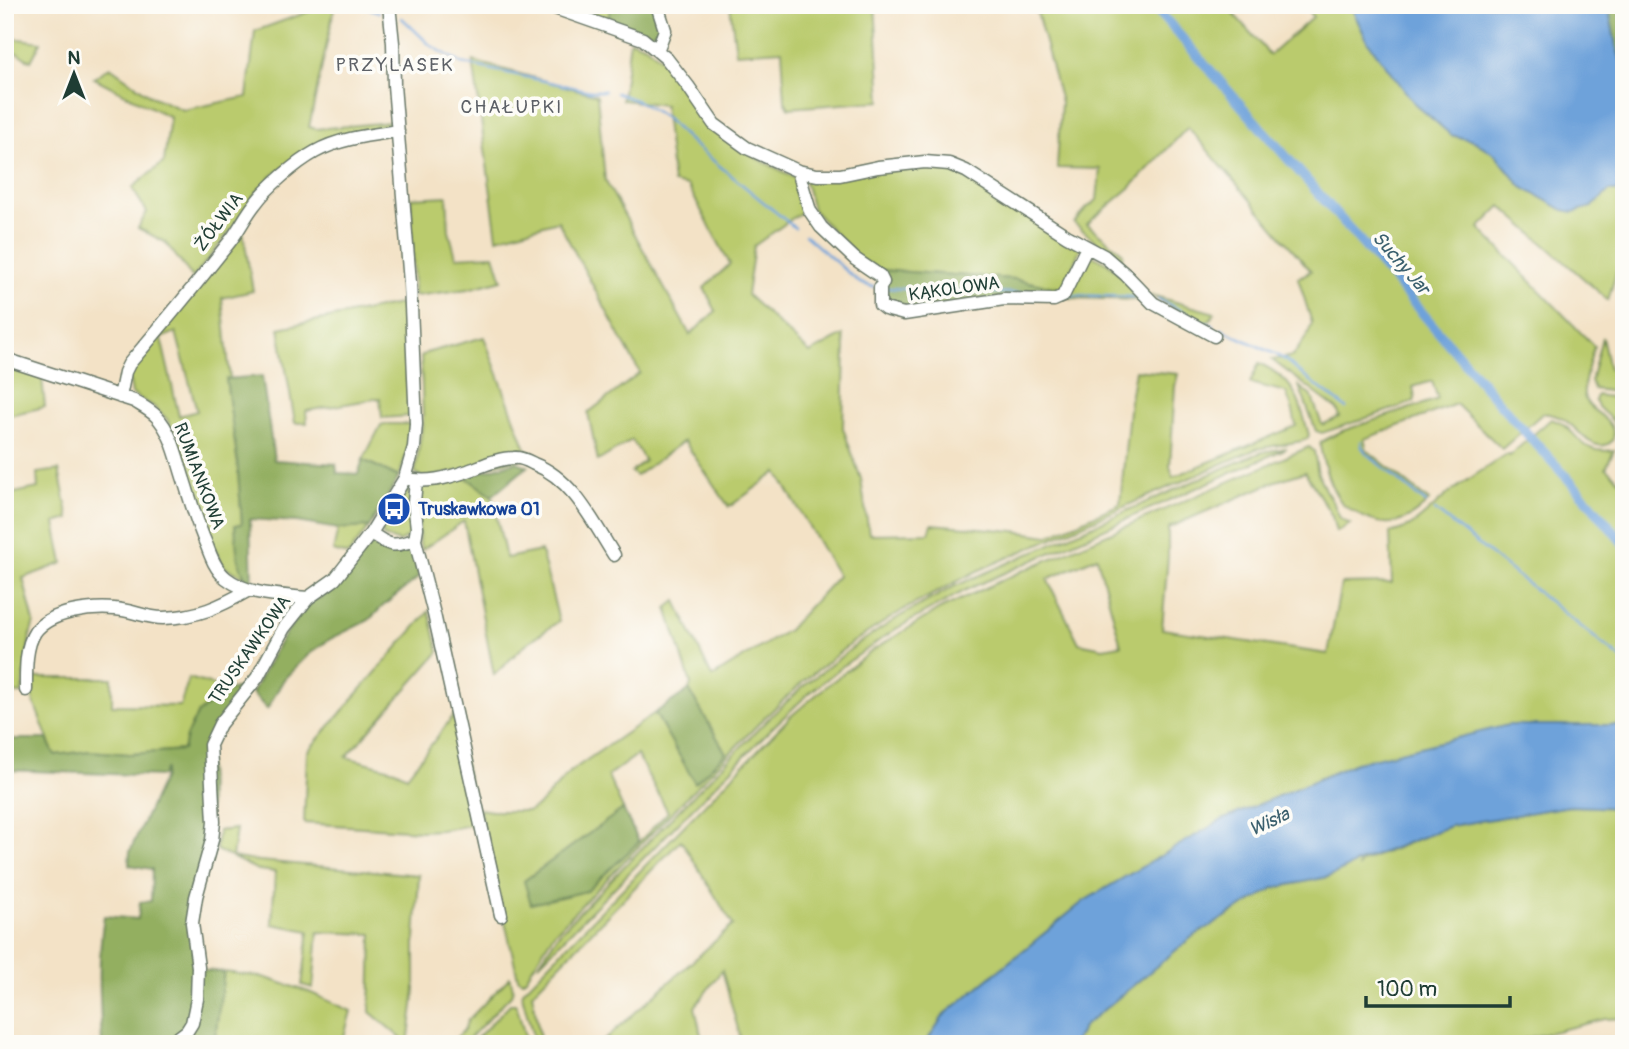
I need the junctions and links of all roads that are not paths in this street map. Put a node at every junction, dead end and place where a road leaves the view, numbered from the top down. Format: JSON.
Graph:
{"nodes":[{"id":1,"x":389,"y":5,"type":"edge"},
{"id":2,"x":546,"y":5,"type":"edge"},
{"id":3,"x":657,"y":5,"type":"edge"},
{"id":4,"x":657,"y":51,"type":"junction"},
{"id":5,"x":398,"y":131,"type":"junction"},
{"id":6,"x":798,"y":171,"type":"junction"},
{"id":7,"x":1087,"y":247,"type":"junction"},
{"id":8,"x":1214,"y":336,"type":"dead end"},
{"id":9,"x":5,"y":359,"type":"edge"},
{"id":10,"x":120,"y":397,"type":"junction"},
{"id":11,"x":410,"y":480,"type":"junction"},
{"id":12,"x":371,"y":533,"type":"junction"},
{"id":13,"x":415,"y":540,"type":"junction"},
{"id":14,"x":614,"y":555,"type":"dead end"},
{"id":15,"x":249,"y":590,"type":"junction"},
{"id":16,"x":308,"y":598,"type":"junction"},
{"id":17,"x":26,"y":690,"type":"dead end"},
{"id":18,"x":501,"y":915,"type":"dead end"},
{"id":19,"x":170,"y":1044,"type":"edge"}],
"edges":[{"from":1,"to":5,"type":"street","name":"TRUSKAWKOWA"},
{"from":2,"to":4,"type":"street"},
{"from":3,"to":4,"type":"street"},
{"from":4,"to":6,"type":"street"},
{"from":5,"to":10,"type":"street","name":"ŻÓŁWIA"},
{"from":5,"to":11,"type":"street","name":"TRUSKAWKOWA"},
{"from":6,"to":7,"type":"street"},
{"from":6,"to":7,"type":"street","name":"KĄKOLOWA"},
{"from":7,"to":8,"type":"street"},
{"from":9,"to":10,"type":"street","name":"RUMIANKOWA"},
{"from":10,"to":15,"type":"street","name":"RUMIANKOWA"},
{"from":11,"to":12,"type":"street","name":"TRUSKAWKOWA"},
{"from":11,"to":13,"type":"street"},
{"from":11,"to":14,"type":"street"},
{"from":12,"to":13,"type":"street"},
{"from":12,"to":16,"type":"street","name":"TRUSKAWKOWA"},
{"from":13,"to":18,"type":"street"},
{"from":15,"to":16,"type":"street","name":"RUMIANKOWA"},
{"from":15,"to":17,"type":"street"},
{"from":16,"to":19,"type":"street","name":"TRUSKAWKOWA"}]}
